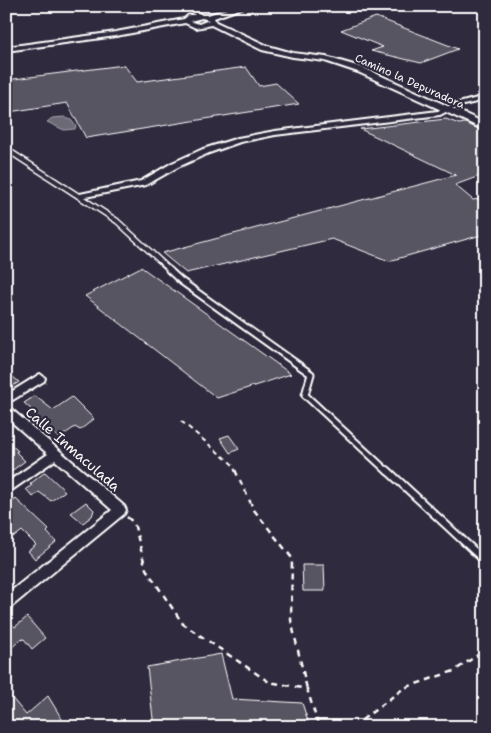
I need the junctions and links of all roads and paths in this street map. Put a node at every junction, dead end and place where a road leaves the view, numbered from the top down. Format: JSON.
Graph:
{"nodes":[{"id":1,"x":181,"y":6,"type":"edge"},
{"id":2,"x":244,"y":6,"type":"edge"},
{"id":3,"x":199,"y":16,"type":"junction"},
{"id":4,"x":211,"y":20,"type":"junction"},
{"id":5,"x":186,"y":21,"type":"junction"},
{"id":6,"x":6,"y":49,"type":"edge"},
{"id":7,"x":485,"y":98,"type":"edge"},
{"id":8,"x":446,"y":109,"type":"junction"},
{"id":9,"x":485,"y":127,"type":"edge"},
{"id":10,"x":6,"y":149,"type":"edge"},
{"id":11,"x":80,"y":196,"type":"junction"},
{"id":12,"x":40,"y":378,"type":"dead end"},
{"id":13,"x":6,"y":400,"type":"edge"},
{"id":14,"x":6,"y":411,"type":"edge"},
{"id":15,"x":180,"y":421,"type":"dead end"},
{"id":16,"x":56,"y":454,"type":"junction"},
{"id":17,"x":6,"y":489,"type":"edge"},
{"id":18,"x":120,"y":510,"type":"junction"},
{"id":19,"x":485,"y":561,"type":"edge"},
{"id":20,"x":6,"y":603,"type":"edge"},
{"id":21,"x":485,"y":650,"type":"edge"},
{"id":22,"x":307,"y":689,"type":"junction"},
{"id":23,"x":362,"y":720,"type":"dead end"},
{"id":24,"x":319,"y":727,"type":"edge"}],
"edges":[{"from":1,"to":3,"type":"street"},
{"from":2,"to":4,"type":"street"},
{"from":3,"to":4,"type":"street"},
{"from":3,"to":5,"type":"street"},
{"from":4,"to":5,"type":"street"},
{"from":4,"to":8,"type":"street","name":"Camino la Depuradora"},
{"from":5,"to":6,"type":"street"},
{"from":7,"to":8,"type":"street"},
{"from":8,"to":9,"type":"street","name":"Camino la Depuradora"},
{"from":8,"to":11,"type":"street"},
{"from":10,"to":11,"type":"lane"},
{"from":11,"to":19,"type":"lane"},
{"from":12,"to":13,"type":"street"},
{"from":14,"to":16,"type":"street","name":"Calle Inmaculada"},
{"from":15,"to":22,"type":"path"},
{"from":16,"to":17,"type":"street"},
{"from":16,"to":18,"type":"street","name":"Calle Inmaculada"},
{"from":18,"to":20,"type":"street"},
{"from":18,"to":22,"type":"path"},
{"from":21,"to":23,"type":"path"},
{"from":22,"to":24,"type":"path"}]}
